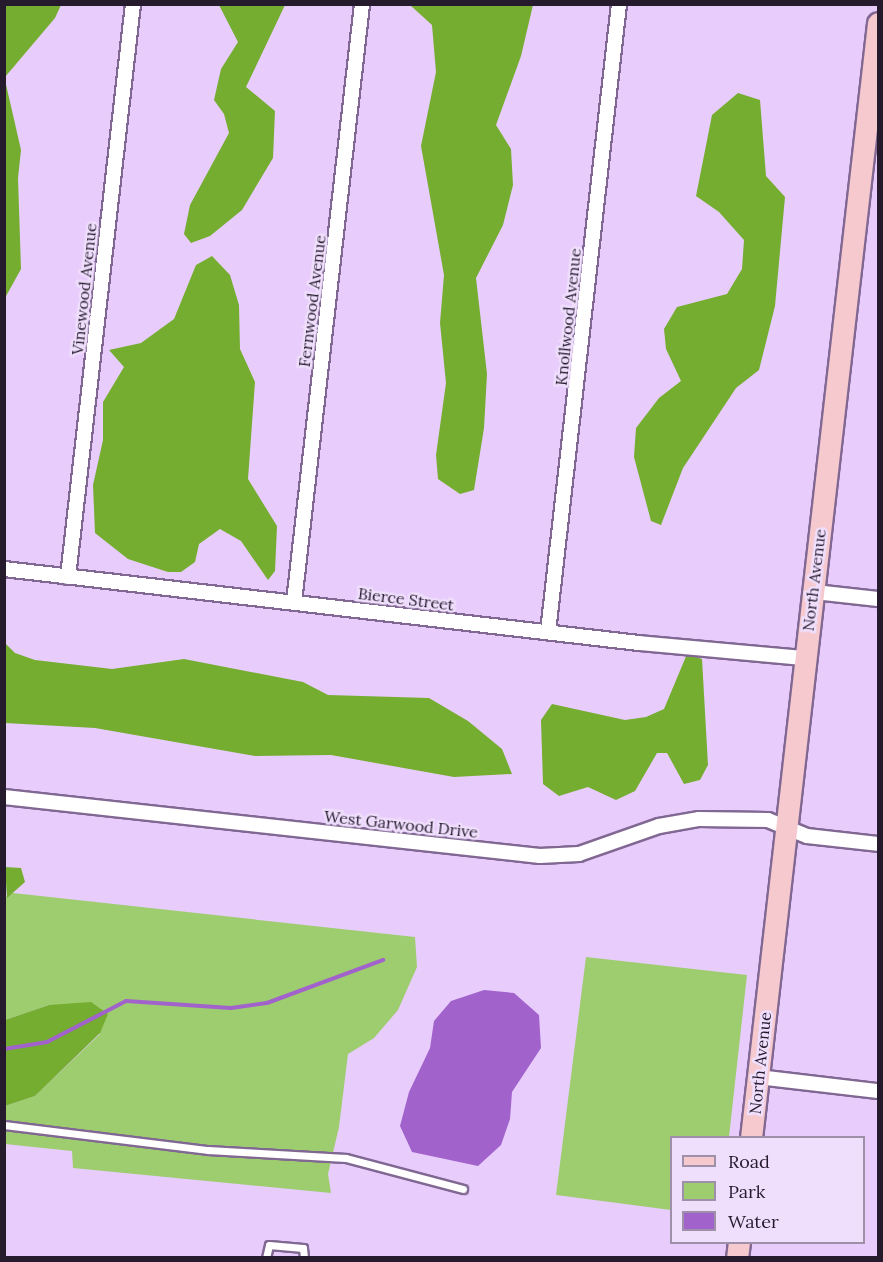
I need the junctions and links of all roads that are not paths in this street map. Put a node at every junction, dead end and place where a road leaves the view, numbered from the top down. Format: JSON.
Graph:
{"nodes":[{"id":1,"x":133,"y":4,"type":"edge"},
{"id":2,"x":362,"y":4,"type":"edge"},
{"id":3,"x":619,"y":4,"type":"edge"},
{"id":4,"x":879,"y":23,"type":"edge"},
{"id":5,"x":874,"y":100,"type":"edge"},
{"id":6,"x":4,"y":569,"type":"edge"},
{"id":7,"x":68,"y":577,"type":"junction"},
{"id":8,"x":815,"y":591,"type":"junction"},
{"id":9,"x":879,"y":599,"type":"edge"},
{"id":10,"x":294,"y":602,"type":"junction"},
{"id":11,"x":548,"y":632,"type":"junction"},
{"id":12,"x":804,"y":658,"type":"junction"},
{"id":13,"x":4,"y":797,"type":"edge"},
{"id":14,"x":787,"y":830,"type":"junction"},
{"id":15,"x":879,"y":844,"type":"edge"},
{"id":16,"x":758,"y":1077,"type":"junction"},
{"id":17,"x":879,"y":1091,"type":"edge"},
{"id":18,"x":4,"y":1125,"type":"edge"},
{"id":19,"x":751,"y":1136,"type":"edge"},
{"id":20,"x":463,"y":1189,"type":"dead end"},
{"id":21,"x":266,"y":1257,"type":"edge"},
{"id":22,"x":304,"y":1257,"type":"edge"}],
"edges":[{"from":1,"to":7,"type":"street","name":"Vinewood Avenue"},
{"from":2,"to":10,"type":"street","name":"Fernwood Avenue"},
{"from":3,"to":11,"type":"street","name":"Knollwood Avenue"},
{"from":4,"to":5,"type":"main road","name":"North Avenue"},
{"from":5,"to":8,"type":"main road","name":"North Avenue"},
{"from":6,"to":7,"type":"street","name":"Bierce Street"},
{"from":7,"to":10,"type":"street","name":"Bierce Street"},
{"from":8,"to":9,"type":"street"},
{"from":8,"to":12,"type":"main road","name":"North Avenue"},
{"from":10,"to":11,"type":"street","name":"Bierce Street"},
{"from":11,"to":12,"type":"street","name":"Bierce Street"},
{"from":12,"to":14,"type":"main road","name":"North Avenue"},
{"from":13,"to":14,"type":"street","name":"West Garwood Drive"},
{"from":14,"to":15,"type":"street","name":"West Garwood Drive"},
{"from":14,"to":16,"type":"main road","name":"North Avenue"},
{"from":16,"to":17,"type":"street"},
{"from":16,"to":19,"type":"main road","name":"North Avenue"},
{"from":18,"to":20,"type":"lane"},
{"from":21,"to":22,"type":"lane"}]}
